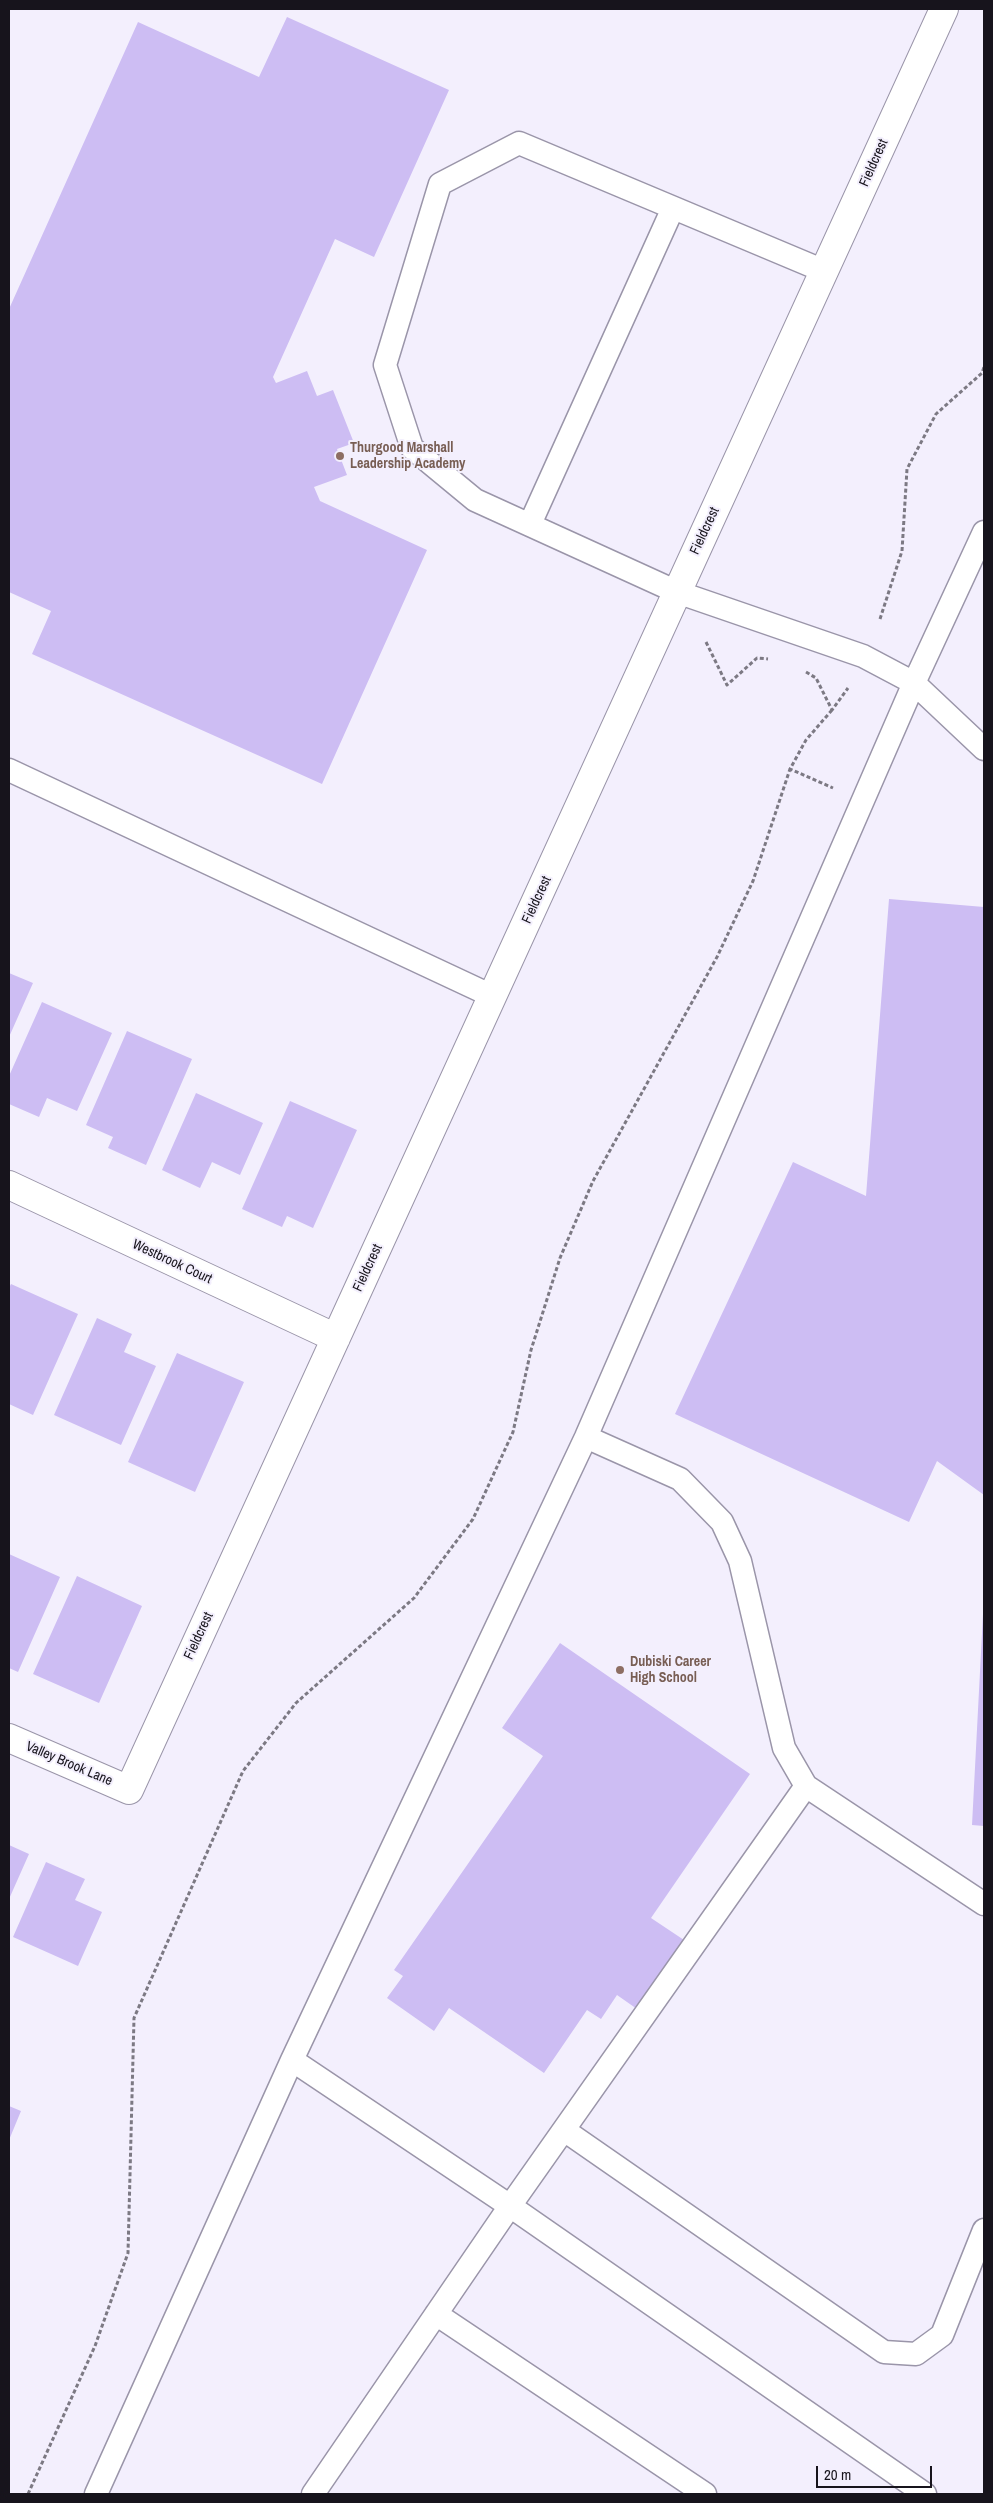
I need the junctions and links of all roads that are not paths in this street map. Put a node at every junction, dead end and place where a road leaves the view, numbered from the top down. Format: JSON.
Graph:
{"nodes":[{"id":1,"x":944,"y":9,"type":"edge"},
{"id":2,"x":673,"y":208,"type":"junction"},
{"id":3,"x":824,"y":272,"type":"junction"},
{"id":4,"x":530,"y":524,"type":"junction"},
{"id":5,"x":984,"y":532,"type":"edge"},
{"id":6,"x":678,"y":592,"type":"junction"},
{"id":7,"x":914,"y":683,"type":"junction"},
{"id":8,"x":984,"y":749,"type":"edge"},
{"id":9,"x":9,"y":770,"type":"edge"},
{"id":10,"x":492,"y":996,"type":"junction"},
{"id":11,"x":9,"y":1185,"type":"edge"},
{"id":12,"x":336,"y":1338,"type":"junction"},
{"id":13,"x":586,"y":1437,"type":"junction"},
{"id":14,"x":9,"y":1738,"type":"edge"},
{"id":15,"x":806,"y":1786,"type":"junction"},
{"id":16,"x":128,"y":1790,"type":"joint"},
{"id":17,"x":945,"y":1877,"type":"junction"},
{"id":18,"x":984,"y":1885,"type":"edge"},
{"id":19,"x":984,"y":1904,"type":"edge"},
{"id":20,"x":292,"y":2060,"type":"junction"},
{"id":21,"x":564,"y":2130,"type":"junction"},
{"id":22,"x":510,"y":2206,"type":"junction"},
{"id":23,"x":984,"y":2230,"type":"edge"},
{"id":24,"x":436,"y":2314,"type":"junction"},
{"id":25,"x":96,"y":2494,"type":"edge"},
{"id":26,"x":313,"y":2494,"type":"edge"},
{"id":27,"x":705,"y":2494,"type":"edge"},
{"id":28,"x":926,"y":2494,"type":"edge"}],
"edges":[{"from":1,"to":3,"type":"street","name":"Fieldcrest"},
{"from":2,"to":3,"type":"lane"},
{"from":2,"to":4,"type":"lane"},
{"from":2,"to":4,"type":"lane"},
{"from":3,"to":6,"type":"street","name":"Fieldcrest"},
{"from":4,"to":6,"type":"lane"},
{"from":5,"to":7,"type":"lane"},
{"from":6,"to":7,"type":"lane"},
{"from":6,"to":10,"type":"street","name":"Fieldcrest"},
{"from":7,"to":8,"type":"lane"},
{"from":7,"to":13,"type":"lane"},
{"from":9,"to":10,"type":"lane"},
{"from":10,"to":12,"type":"street","name":"Fieldcrest"},
{"from":11,"to":12,"type":"street","name":"Westbrook Court"},
{"from":12,"to":16,"type":"street","name":"Fieldcrest"},
{"from":13,"to":15,"type":"lane"},
{"from":13,"to":20,"type":"lane"},
{"from":14,"to":16,"type":"street","name":"Valley Brook Lane"},
{"from":15,"to":17,"type":"lane"},
{"from":15,"to":21,"type":"lane"},
{"from":17,"to":18,"type":"lane"},
{"from":17,"to":19,"type":"lane"},
{"from":20,"to":22,"type":"lane"},
{"from":20,"to":25,"type":"lane"},
{"from":21,"to":22,"type":"lane"},
{"from":21,"to":23,"type":"lane"},
{"from":22,"to":24,"type":"lane"},
{"from":22,"to":28,"type":"lane"},
{"from":24,"to":26,"type":"lane"},
{"from":24,"to":27,"type":"lane"}]}
